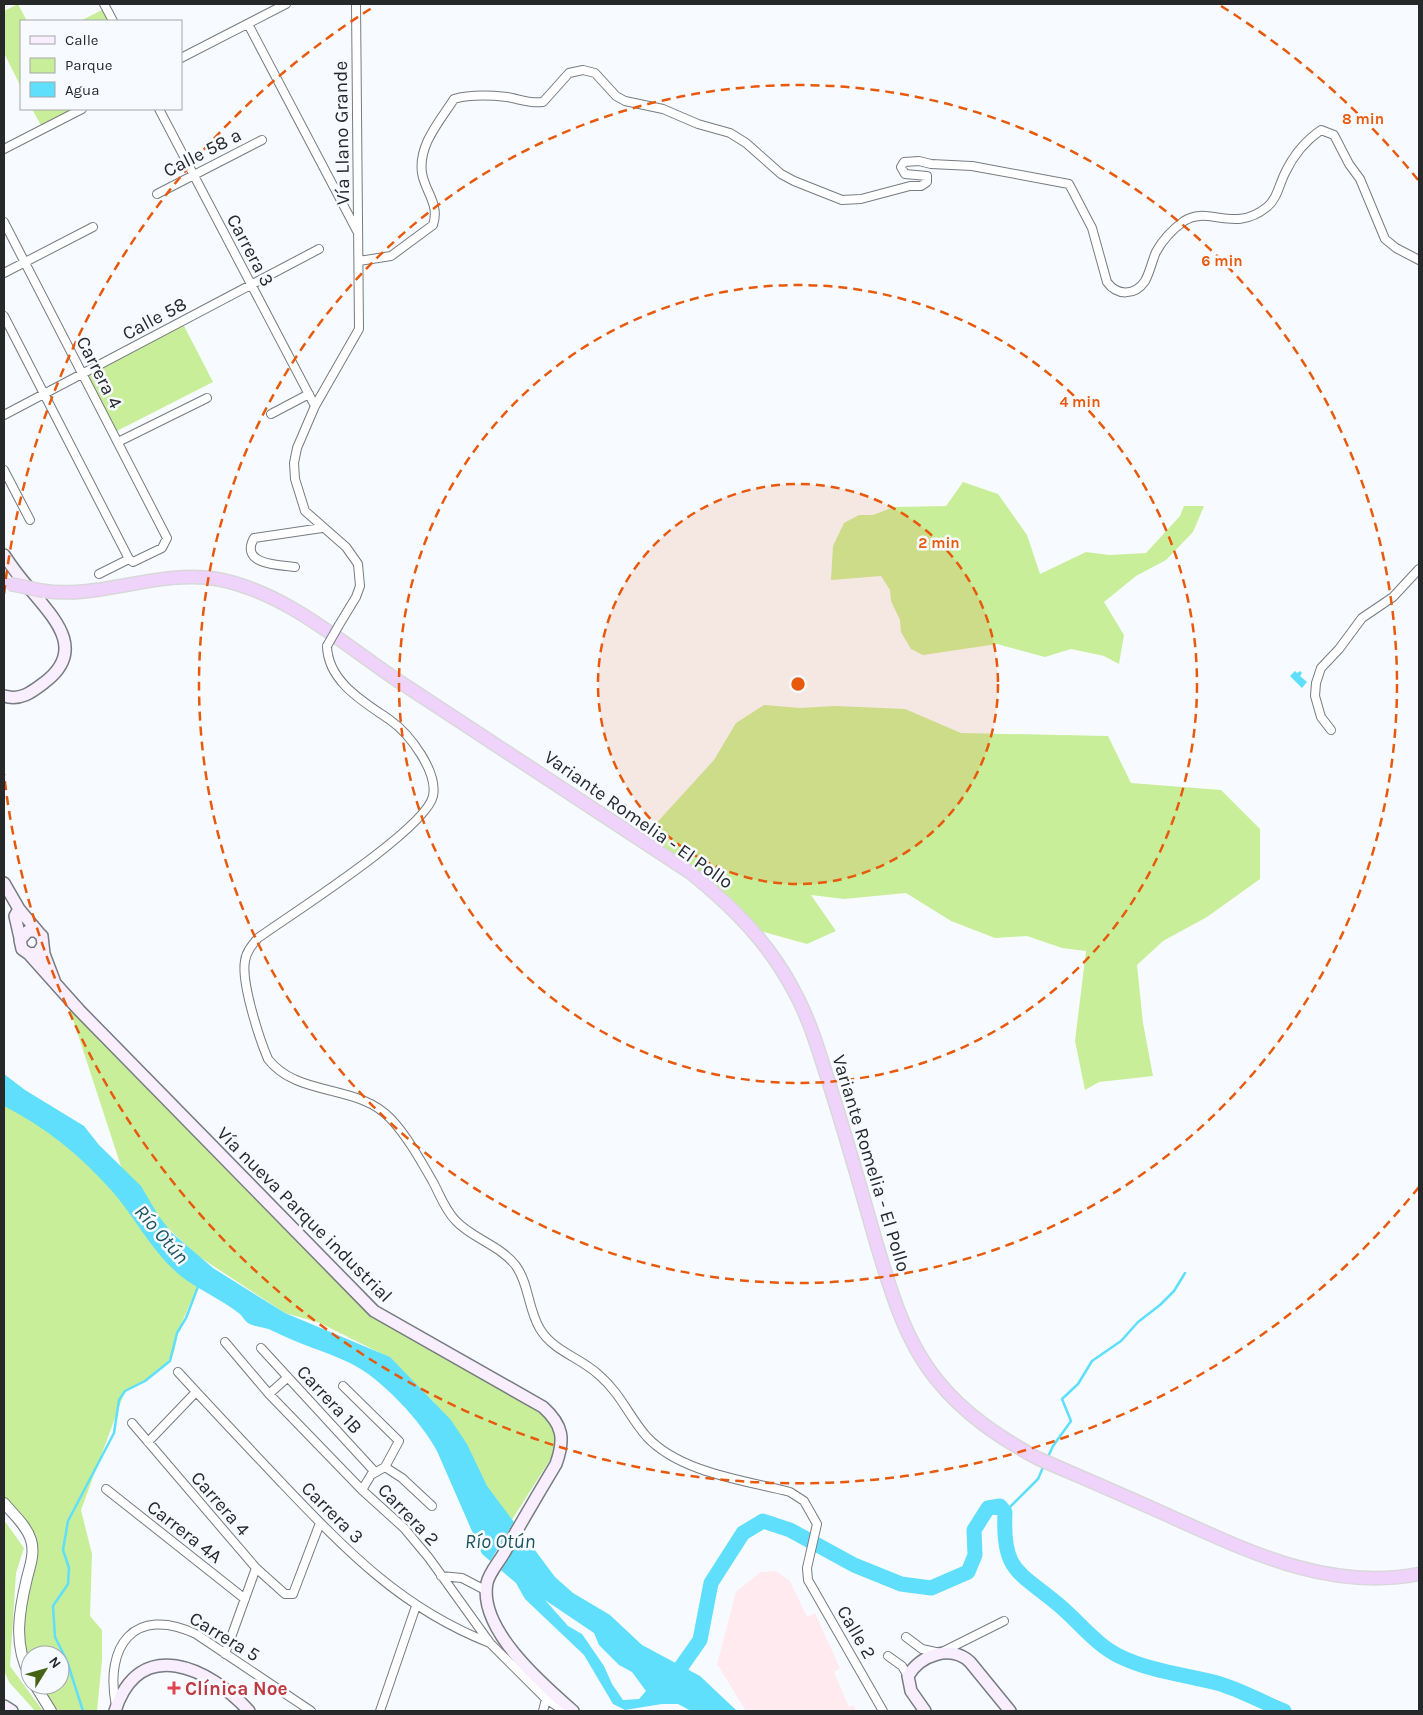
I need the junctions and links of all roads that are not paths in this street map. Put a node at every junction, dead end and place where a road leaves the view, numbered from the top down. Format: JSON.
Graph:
{"nodes":[{"id":1,"x":104,"y":4,"type":"edge"},
{"id":2,"x":286,"y":4,"type":"edge"},
{"id":3,"x":356,"y":4,"type":"edge"},
{"id":4,"x":112,"y":20,"type":"edge"},
{"id":5,"x":248,"y":24,"type":"junction"},
{"id":6,"x":182,"y":57,"type":"edge"},
{"id":7,"x":80,"y":110,"type":"edge"},
{"id":8,"x":160,"y":110,"type":"edge"},
{"id":9,"x":262,"y":140,"type":"dead end"},
{"id":10,"x":4,"y":149,"type":"edge"},
{"id":11,"x":194,"y":175,"type":"junction"},
{"id":12,"x":157,"y":194,"type":"dead end"},
{"id":13,"x":4,"y":222,"type":"edge"},
{"id":14,"x":93,"y":227,"type":"dead end"},
{"id":15,"x":358,"y":233,"type":"junction"},
{"id":16,"x":319,"y":249,"type":"dead end"},
{"id":17,"x":1419,"y":260,"type":"edge"},
{"id":18,"x":359,"y":261,"type":"junction"},
{"id":19,"x":25,"y":262,"type":"junction"},
{"id":20,"x":4,"y":273,"type":"edge"},
{"id":21,"x":251,"y":285,"type":"junction"},
{"id":22,"x":4,"y":316,"type":"edge"},
{"id":23,"x":83,"y":374,"type":"junction"},
{"id":24,"x":44,"y":394,"type":"junction"},
{"id":25,"x":309,"y":394,"type":"junction"},
{"id":26,"x":207,"y":398,"type":"dead end"},
{"id":27,"x":315,"y":406,"type":"junction"},
{"id":28,"x":271,"y":414,"type":"dead end"},
{"id":29,"x":4,"y":415,"type":"edge"},
{"id":30,"x":118,"y":442,"type":"junction"},
{"id":31,"x":4,"y":470,"type":"edge"},
{"id":32,"x":30,"y":520,"type":"dead end"},
{"id":33,"x":322,"y":528,"type":"junction"},
{"id":34,"x":4,"y":555,"type":"edge"},
{"id":35,"x":129,"y":559,"type":"junction"},
{"id":36,"x":295,"y":567,"type":"dead end"},
{"id":37,"x":1419,"y":569,"type":"edge"},
{"id":38,"x":99,"y":574,"type":"dead end"},
{"id":39,"x":7,"y":582,"type":"edge"},
{"id":40,"x":4,"y":696,"type":"edge"},
{"id":41,"x":1331,"y":730,"type":"dead end"},
{"id":42,"x":4,"y":883,"type":"edge"},
{"id":43,"x":19,"y":909,"type":"junction"},
{"id":44,"x":39,"y":933,"type":"junction"},
{"id":45,"x":20,"y":938,"type":"junction"},
{"id":46,"x":43,"y":945,"type":"junction"},
{"id":47,"x":29,"y":954,"type":"junction"},
{"id":48,"x":54,"y":980,"type":"junction"},
{"id":49,"x":225,"y":1342,"type":"dead end"},
{"id":50,"x":261,"y":1348,"type":"dead end"},
{"id":51,"x":178,"y":1372,"type":"dead end"},
{"id":52,"x":288,"y":1377,"type":"junction"},
{"id":53,"x":343,"y":1386,"type":"dead end"},
{"id":54,"x":196,"y":1392,"type":"junction"},
{"id":55,"x":269,"y":1394,"type":"junction"},
{"id":56,"x":132,"y":1423,"type":"dead end"},
{"id":57,"x":148,"y":1442,"type":"junction"},
{"id":58,"x":385,"y":1466,"type":"junction"},
{"id":59,"x":375,"y":1472,"type":"junction"},
{"id":60,"x":106,"y":1489,"type":"dead end"},
{"id":61,"x":362,"y":1490,"type":"junction"},
{"id":62,"x":4,"y":1503,"type":"edge"},
{"id":63,"x":432,"y":1506,"type":"dead end"},
{"id":64,"x":320,"y":1523,"type":"junction"},
{"id":65,"x":256,"y":1568,"type":"junction"},
{"id":66,"x":807,"y":1568,"type":"joint"},
{"id":67,"x":1419,"y":1574,"type":"edge"},
{"id":68,"x":441,"y":1576,"type":"junction"},
{"id":69,"x":487,"y":1586,"type":"junction"},
{"id":70,"x":245,"y":1599,"type":"junction"},
{"id":71,"x":416,"y":1606,"type":"junction"},
{"id":72,"x":1004,"y":1621,"type":"dead end"},
{"id":73,"x":906,"y":1637,"type":"dead end"},
{"id":74,"x":490,"y":1643,"type":"junction"},
{"id":75,"x":20,"y":1645,"type":"edge"},
{"id":76,"x":940,"y":1652,"type":"junction"},
{"id":77,"x":225,"y":1654,"type":"junction"},
{"id":78,"x":888,"y":1656,"type":"dead end"},
{"id":79,"x":908,"y":1676,"type":"junction"},
{"id":80,"x":41,"y":1695,"type":"edge"},
{"id":81,"x":546,"y":1699,"type":"junction"},
{"id":82,"x":4,"y":1706,"type":"edge"},
{"id":83,"x":116,"y":1709,"type":"edge"},
{"id":84,"x":12,"y":1711,"type":"edge"},
{"id":85,"x":51,"y":1711,"type":"edge"},
{"id":86,"x":249,"y":1711,"type":"edge"},
{"id":87,"x":311,"y":1711,"type":"edge"},
{"id":88,"x":380,"y":1711,"type":"edge"},
{"id":89,"x":543,"y":1711,"type":"edge"},
{"id":90,"x":564,"y":1711,"type":"edge"},
{"id":91,"x":573,"y":1711,"type":"edge"},
{"id":92,"x":883,"y":1711,"type":"edge"},
{"id":93,"x":925,"y":1711,"type":"edge"},
{"id":94,"x":1010,"y":1711,"type":"edge"}],
"edges":[{"from":1,"to":4,"type":"street"},
{"from":2,"to":5,"type":"street"},
{"from":3,"to":15,"type":"street","name":"Vía Llano Grande"},
{"from":5,"to":6,"type":"street"},
{"from":5,"to":15,"type":"street"},
{"from":7,"to":10,"type":"street"},
{"from":8,"to":11,"type":"street","name":"Carrera 3"},
{"from":9,"to":11,"type":"street","name":"Calle 58 a"},
{"from":11,"to":12,"type":"street","name":"Calle 58 a"},
{"from":11,"to":21,"type":"street","name":"Carrera 3"},
{"from":13,"to":19,"type":"street","name":"Carrera 4"},
{"from":14,"to":19,"type":"street"},
{"from":15,"to":18,"type":"street","name":"Vía Llano Grande"},
{"from":16,"to":21,"type":"street","name":"Calle 58"},
{"from":17,"to":18,"type":"street"},
{"from":18,"to":27,"type":"street","name":"Vía Llano Grande"},
{"from":19,"to":20,"type":"street"},
{"from":19,"to":23,"type":"street","name":"Carrera 4"},
{"from":21,"to":23,"type":"street","name":"Calle 58"},
{"from":21,"to":25,"type":"street","name":"Carrera 3"},
{"from":22,"to":24,"type":"street"},
{"from":23,"to":24,"type":"street","name":"Calle 58"},
{"from":23,"to":30,"type":"street","name":"Carrera 4"},
{"from":24,"to":29,"type":"street","name":"Calle 58"},
{"from":24,"to":35,"type":"street"},
{"from":25,"to":27,"type":"street","name":"Carrera 3"},
{"from":25,"to":28,"type":"street"},
{"from":26,"to":30,"type":"street"},
{"from":27,"to":33,"type":"street","name":"Vía Llano Grande"},
{"from":30,"to":35,"type":"street","name":"Carrera 4"},
{"from":31,"to":32,"type":"street"},
{"from":33,"to":36,"type":"street"},
{"from":33,"to":66,"type":"street","name":"Vía Llano Grande","bridge":true},
{"from":34,"to":40,"type":"main road"},
{"from":35,"to":38,"type":"street"},
{"from":37,"to":41,"type":"street"},
{"from":39,"to":67,"type":"highway","name":"Variante Romelia - El Pollo","bridge":true},
{"from":42,"to":43,"type":"main road","name":"Vía nueva Parque industrial"},
{"from":43,"to":44,"type":"main road","name":"Vía nueva Parque industrial"},
{"from":43,"to":45,"type":"main road","name":"Vía nueva Parque industrial"},
{"from":44,"to":45,"type":"main road"},
{"from":44,"to":46,"type":"main road","name":"Vía nueva Parque industrial"},
{"from":45,"to":47,"type":"main road","name":"Vía nueva Parque industrial"},
{"from":46,"to":47,"type":"main road"},
{"from":46,"to":48,"type":"main road","name":"Vía nueva Parque industrial"},
{"from":47,"to":48,"type":"main road","name":"Vía nueva Parque industrial"},
{"from":48,"to":69,"type":"main road","name":"Vía nueva Parque industrial"},
{"from":49,"to":55,"type":"street","name":"Carrera 2"},
{"from":50,"to":52,"type":"street","name":"Carrera 1B"},
{"from":51,"to":54,"type":"street","name":"Carrera 3"},
{"from":52,"to":55,"type":"street"},
{"from":52,"to":59,"type":"street","name":"Carrera 1B"},
{"from":53,"to":58,"type":"street"},
{"from":54,"to":57,"type":"street"},
{"from":54,"to":64,"type":"street","name":"Carrera 3"},
{"from":55,"to":61,"type":"street","name":"Carrera 2"},
{"from":56,"to":57,"type":"street","name":"Carrera 4"},
{"from":57,"to":65,"type":"street","name":"Carrera 4"},
{"from":58,"to":59,"type":"street"},
{"from":58,"to":63,"type":"street"},
{"from":59,"to":61,"type":"street"},
{"from":60,"to":70,"type":"street","name":"Carrera 4A"},
{"from":61,"to":68,"type":"street","name":"Carrera 2"},
{"from":62,"to":75,"type":"street"},
{"from":64,"to":65,"type":"street","name":"Carrera 4"},
{"from":64,"to":71,"type":"street","name":"Carrera 3"},
{"from":65,"to":70,"type":"street"},
{"from":66,"to":92,"type":"street","name":"Calle 2"},
{"from":68,"to":69,"type":"street"},
{"from":68,"to":74,"type":"street","name":"Carrera 2"},
{"from":69,"to":91,"type":"main road"},
{"from":70,"to":77,"type":"street"},
{"from":71,"to":74,"type":"street","name":"Carrera 3"},
{"from":71,"to":88,"type":"street"},
{"from":72,"to":76,"type":"street"},
{"from":73,"to":76,"type":"street"},
{"from":74,"to":81,"type":"street","name":"Carrera 2"},
{"from":76,"to":79,"type":"main road"},
{"from":76,"to":94,"type":"main road"},
{"from":77,"to":83,"type":"street","name":"Carrera 5"},
{"from":77,"to":87,"type":"street","name":"Carrera 5"},
{"from":78,"to":79,"type":"street"},
{"from":79,"to":93,"type":"main road"},
{"from":80,"to":85,"type":"street"},
{"from":81,"to":89,"type":"street"},
{"from":81,"to":90,"type":"street","name":"Carrera 2"},
{"from":82,"to":84,"type":"main road"},
{"from":83,"to":86,"type":"main road"}]}
